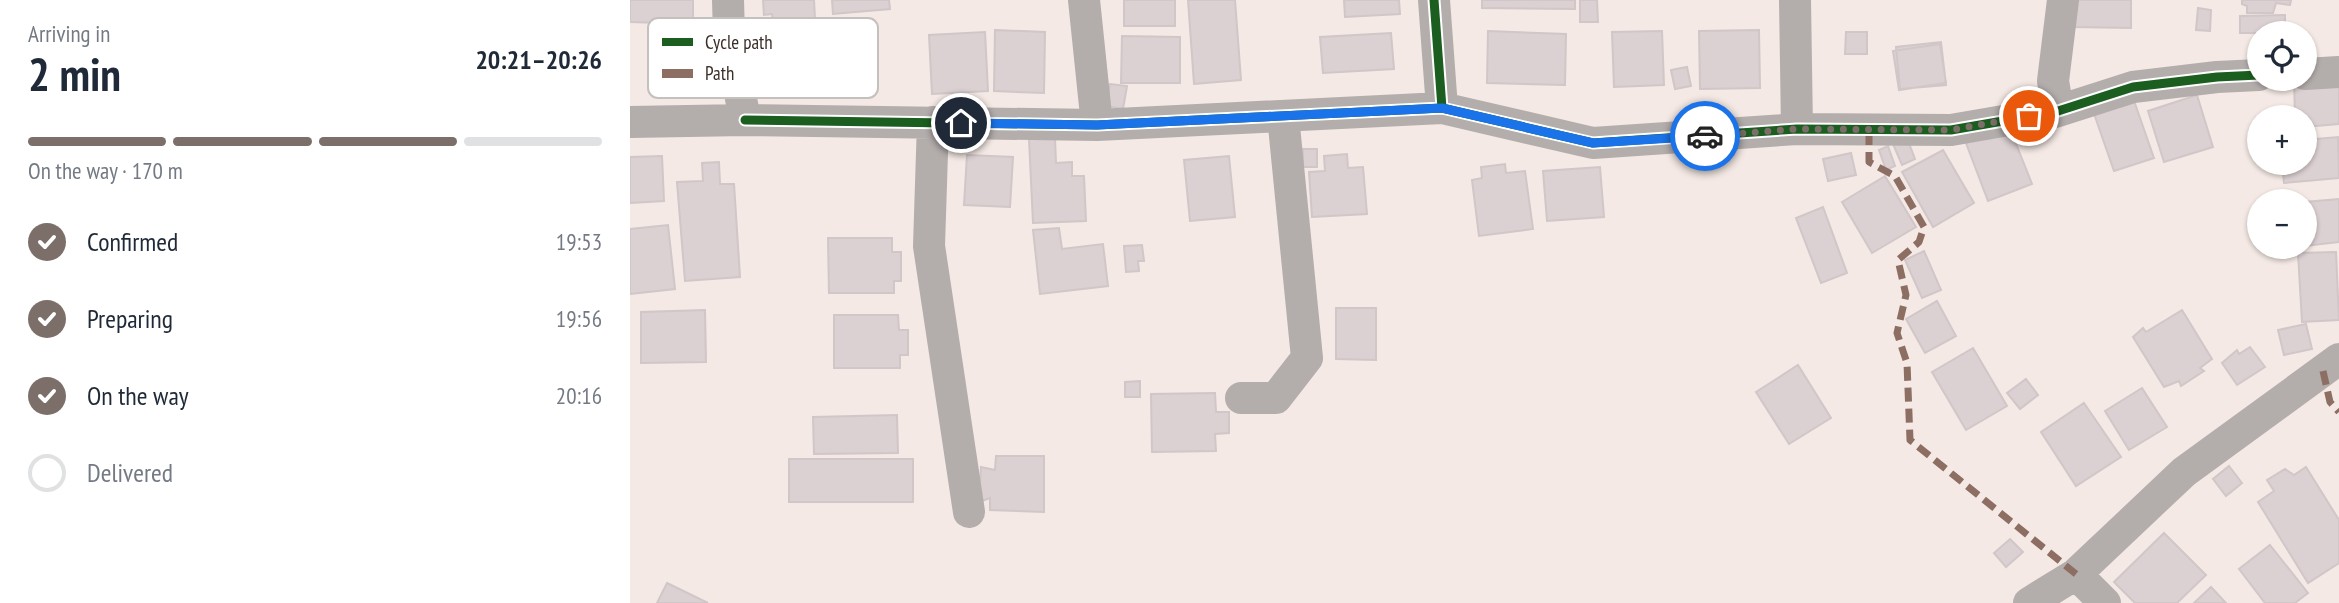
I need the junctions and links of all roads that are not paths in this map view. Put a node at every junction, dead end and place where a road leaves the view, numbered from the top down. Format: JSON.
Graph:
{"nodes":[{"id":1,"x":728,"y":0,"type":"edge"},
{"id":2,"x":1084,"y":0,"type":"edge"},
{"id":3,"x":1434,"y":0,"type":"edge"},
{"id":4,"x":1795,"y":0,"type":"edge"},
{"id":5,"x":2063,"y":0,"type":"edge"},
{"id":6,"x":729,"y":18,"type":"edge"},
{"id":7,"x":2339,"y":72,"type":"edge"},
{"id":8,"x":2317,"y":73,"type":"edge"},
{"id":9,"x":2247,"y":76,"type":"edge"},
{"id":10,"x":741,"y":98,"type":"edge"},
{"id":11,"x":1442,"y":108,"type":"junction"},
{"id":12,"x":2058,"y":111,"type":"junction"},
{"id":13,"x":1283,"y":116,"type":"junction"},
{"id":14,"x":745,"y":120,"type":"junction"},
{"id":15,"x":630,"y":122,"type":"edge"},
{"id":16,"x":933,"y":122,"type":"junction"},
{"id":17,"x":1097,"y":125,"type":"junction"},
{"id":18,"x":1797,"y":129,"type":"junction"},
{"id":19,"x":2339,"y":359,"type":"edge"},
{"id":20,"x":1241,"y":398,"type":"dead end"},
{"id":21,"x":969,"y":512,"type":"dead end"},
{"id":22,"x":2076,"y":574,"type":"junction"},
{"id":23,"x":2029,"y":603,"type":"edge"},
{"id":24,"x":2105,"y":603,"type":"edge"}],
"edges":[{"from":1,"to":6,"type":"street"},
{"from":2,"to":17,"type":"street"},
{"from":3,"to":11,"type":"street"},
{"from":4,"to":18,"type":"street"},
{"from":5,"to":12,"type":"street"},
{"from":7,"to":8,"type":"street"},
{"from":9,"to":12,"type":"street"},
{"from":10,"to":14,"type":"street"},
{"from":11,"to":13,"type":"street"},
{"from":11,"to":18,"type":"street"},
{"from":12,"to":18,"type":"street"},
{"from":13,"to":17,"type":"street"},
{"from":13,"to":20,"type":"street"},
{"from":14,"to":15,"type":"street"},
{"from":14,"to":16,"type":"street"},
{"from":16,"to":17,"type":"street"},
{"from":16,"to":21,"type":"street"},
{"from":19,"to":22,"type":"street"},
{"from":22,"to":23,"type":"street"},
{"from":22,"to":24,"type":"street"}]}
